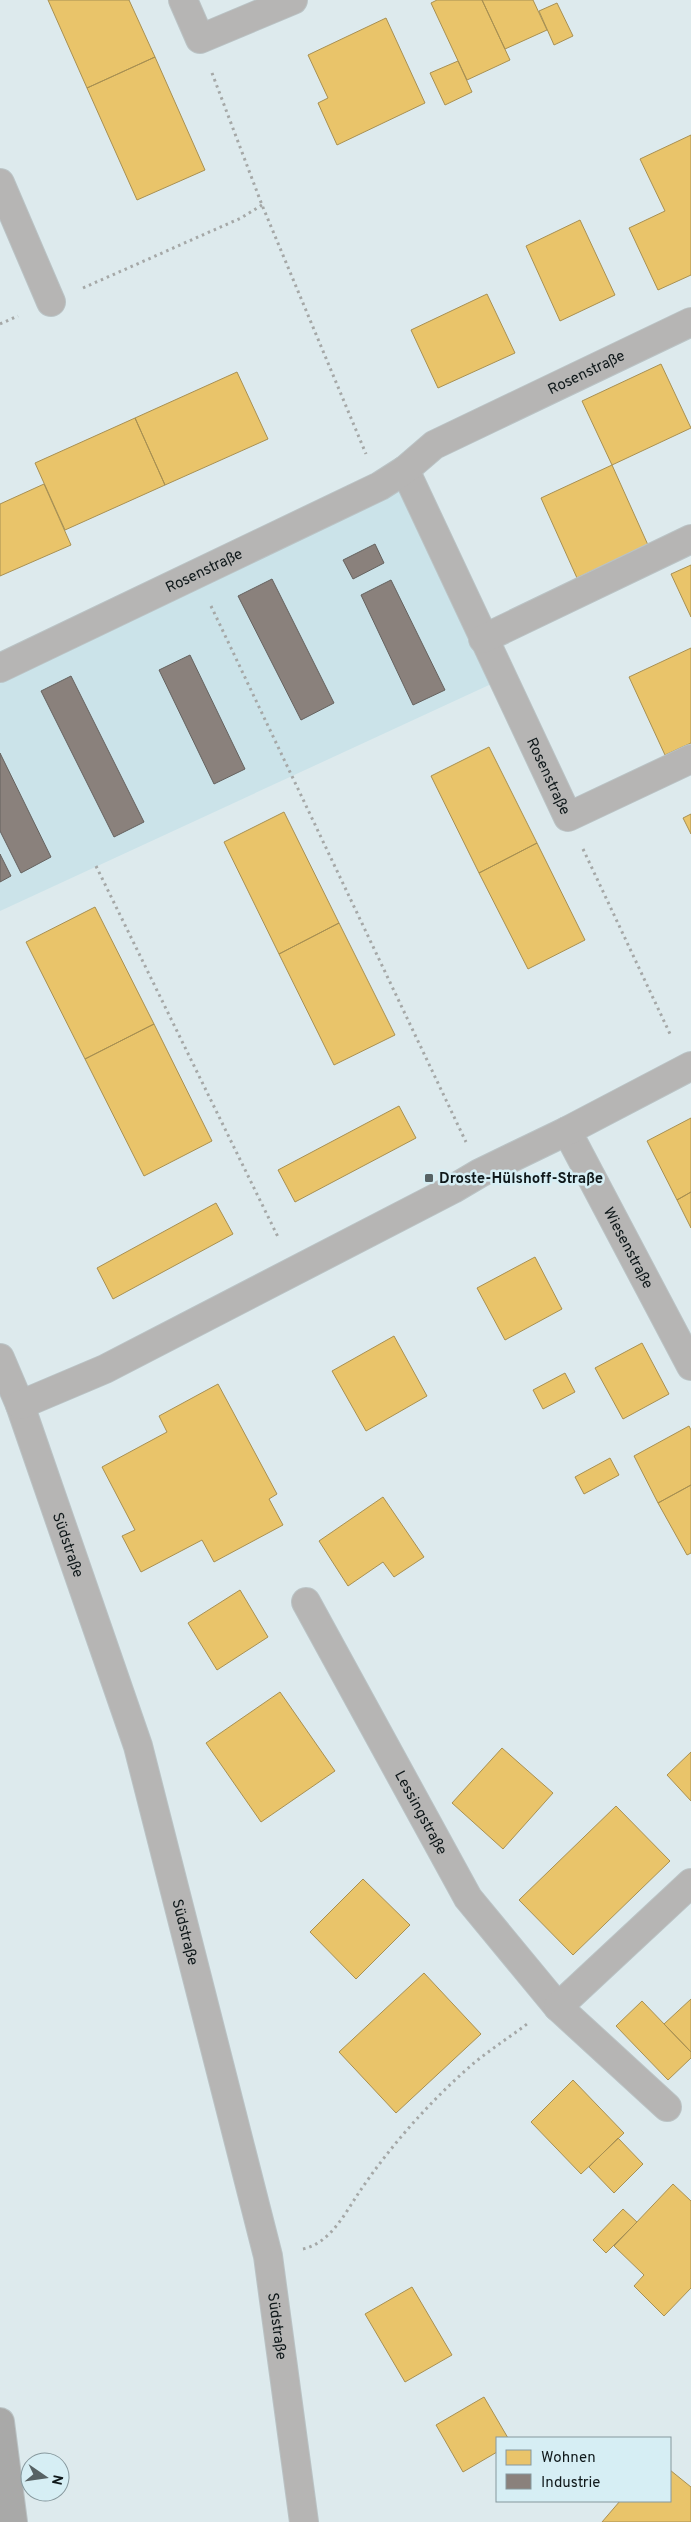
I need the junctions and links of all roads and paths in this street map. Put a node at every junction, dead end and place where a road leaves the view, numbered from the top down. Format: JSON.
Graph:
{"nodes":[{"id":1,"x":183,"y":0,"type":"edge"},
{"id":2,"x":293,"y":0,"type":"edge"},
{"id":3,"x":200,"y":39,"type":"junction"},
{"id":4,"x":0,"y":183,"type":"edge"},
{"id":5,"x":262,"y":206,"type":"junction"},
{"id":6,"x":51,"y":302,"type":"junction"},
{"id":7,"x":691,"y":322,"type":"edge"},
{"id":8,"x":0,"y":324,"type":"edge"},
{"id":9,"x":405,"y":470,"type":"junction"},
{"id":10,"x":380,"y":486,"type":"junction"},
{"id":11,"x":691,"y":539,"type":"edge"},
{"id":12,"x":196,"y":574,"type":"junction"},
{"id":13,"x":483,"y":640,"type":"junction"},
{"id":14,"x":0,"y":668,"type":"edge"},
{"id":15,"x":691,"y":759,"type":"edge"},
{"id":16,"x":568,"y":817,"type":"junction"},
{"id":17,"x":96,"y":866,"type":"dead end"},
{"id":18,"x":660,"y":1013,"type":"dead end"},
{"id":19,"x":691,"y":1066,"type":"edge"},
{"id":20,"x":454,"y":1116,"type":"dead end"},
{"id":21,"x":567,"y":1131,"type":"junction"},
{"id":22,"x":295,"y":1270,"type":"junction"},
{"id":23,"x":0,"y":1358,"type":"edge"},
{"id":24,"x":691,"y":1366,"type":"edge"},
{"id":25,"x":20,"y":1405,"type":"junction"},
{"id":26,"x":306,"y":1602,"type":"dead end"},
{"id":27,"x":691,"y":1883,"type":"edge"},
{"id":28,"x":558,"y":2007,"type":"junction"},
{"id":29,"x":667,"y":2107,"type":"dead end"},
{"id":30,"x":300,"y":2250,"type":"dead end"},
{"id":31,"x":0,"y":2422,"type":"edge"},
{"id":32,"x":13,"y":2522,"type":"edge"},
{"id":33,"x":304,"y":2522,"type":"edge"}],
"edges":[{"from":1,"to":3,"type":"street"},
{"from":2,"to":3,"type":"street"},
{"from":3,"to":5,"type":"path"},
{"from":4,"to":6,"type":"street"},
{"from":5,"to":6,"type":"path"},
{"from":5,"to":10,"type":"path"},
{"from":6,"to":8,"type":"path"},
{"from":7,"to":9,"type":"street","name":"Rosenstraße"},
{"from":9,"to":10,"type":"street","name":"Rosenstraße"},
{"from":9,"to":13,"type":"street","name":"Rosenstraße"},
{"from":10,"to":12,"type":"street","name":"Rosenstraße"},
{"from":11,"to":13,"type":"street"},
{"from":12,"to":14,"type":"street","name":"Rosenstraße"},
{"from":12,"to":20,"type":"path"},
{"from":13,"to":16,"type":"street","name":"Rosenstraße"},
{"from":15,"to":16,"type":"street","name":"Rosenstraße"},
{"from":16,"to":18,"type":"path"},
{"from":17,"to":22,"type":"path"},
{"from":19,"to":21,"type":"street"},
{"from":21,"to":22,"type":"street"},
{"from":21,"to":24,"type":"street","name":"Wiesenstraße"},
{"from":22,"to":25,"type":"street"},
{"from":23,"to":25,"type":"street","name":"Südstraße"},
{"from":25,"to":33,"type":"street","name":"Südstraße"},
{"from":26,"to":28,"type":"street","name":"Lessingstraße"},
{"from":27,"to":28,"type":"street"},
{"from":28,"to":29,"type":"street","name":"Lessingstraße"},
{"from":28,"to":30,"type":"path"},
{"from":31,"to":32,"type":"highway"}]}
